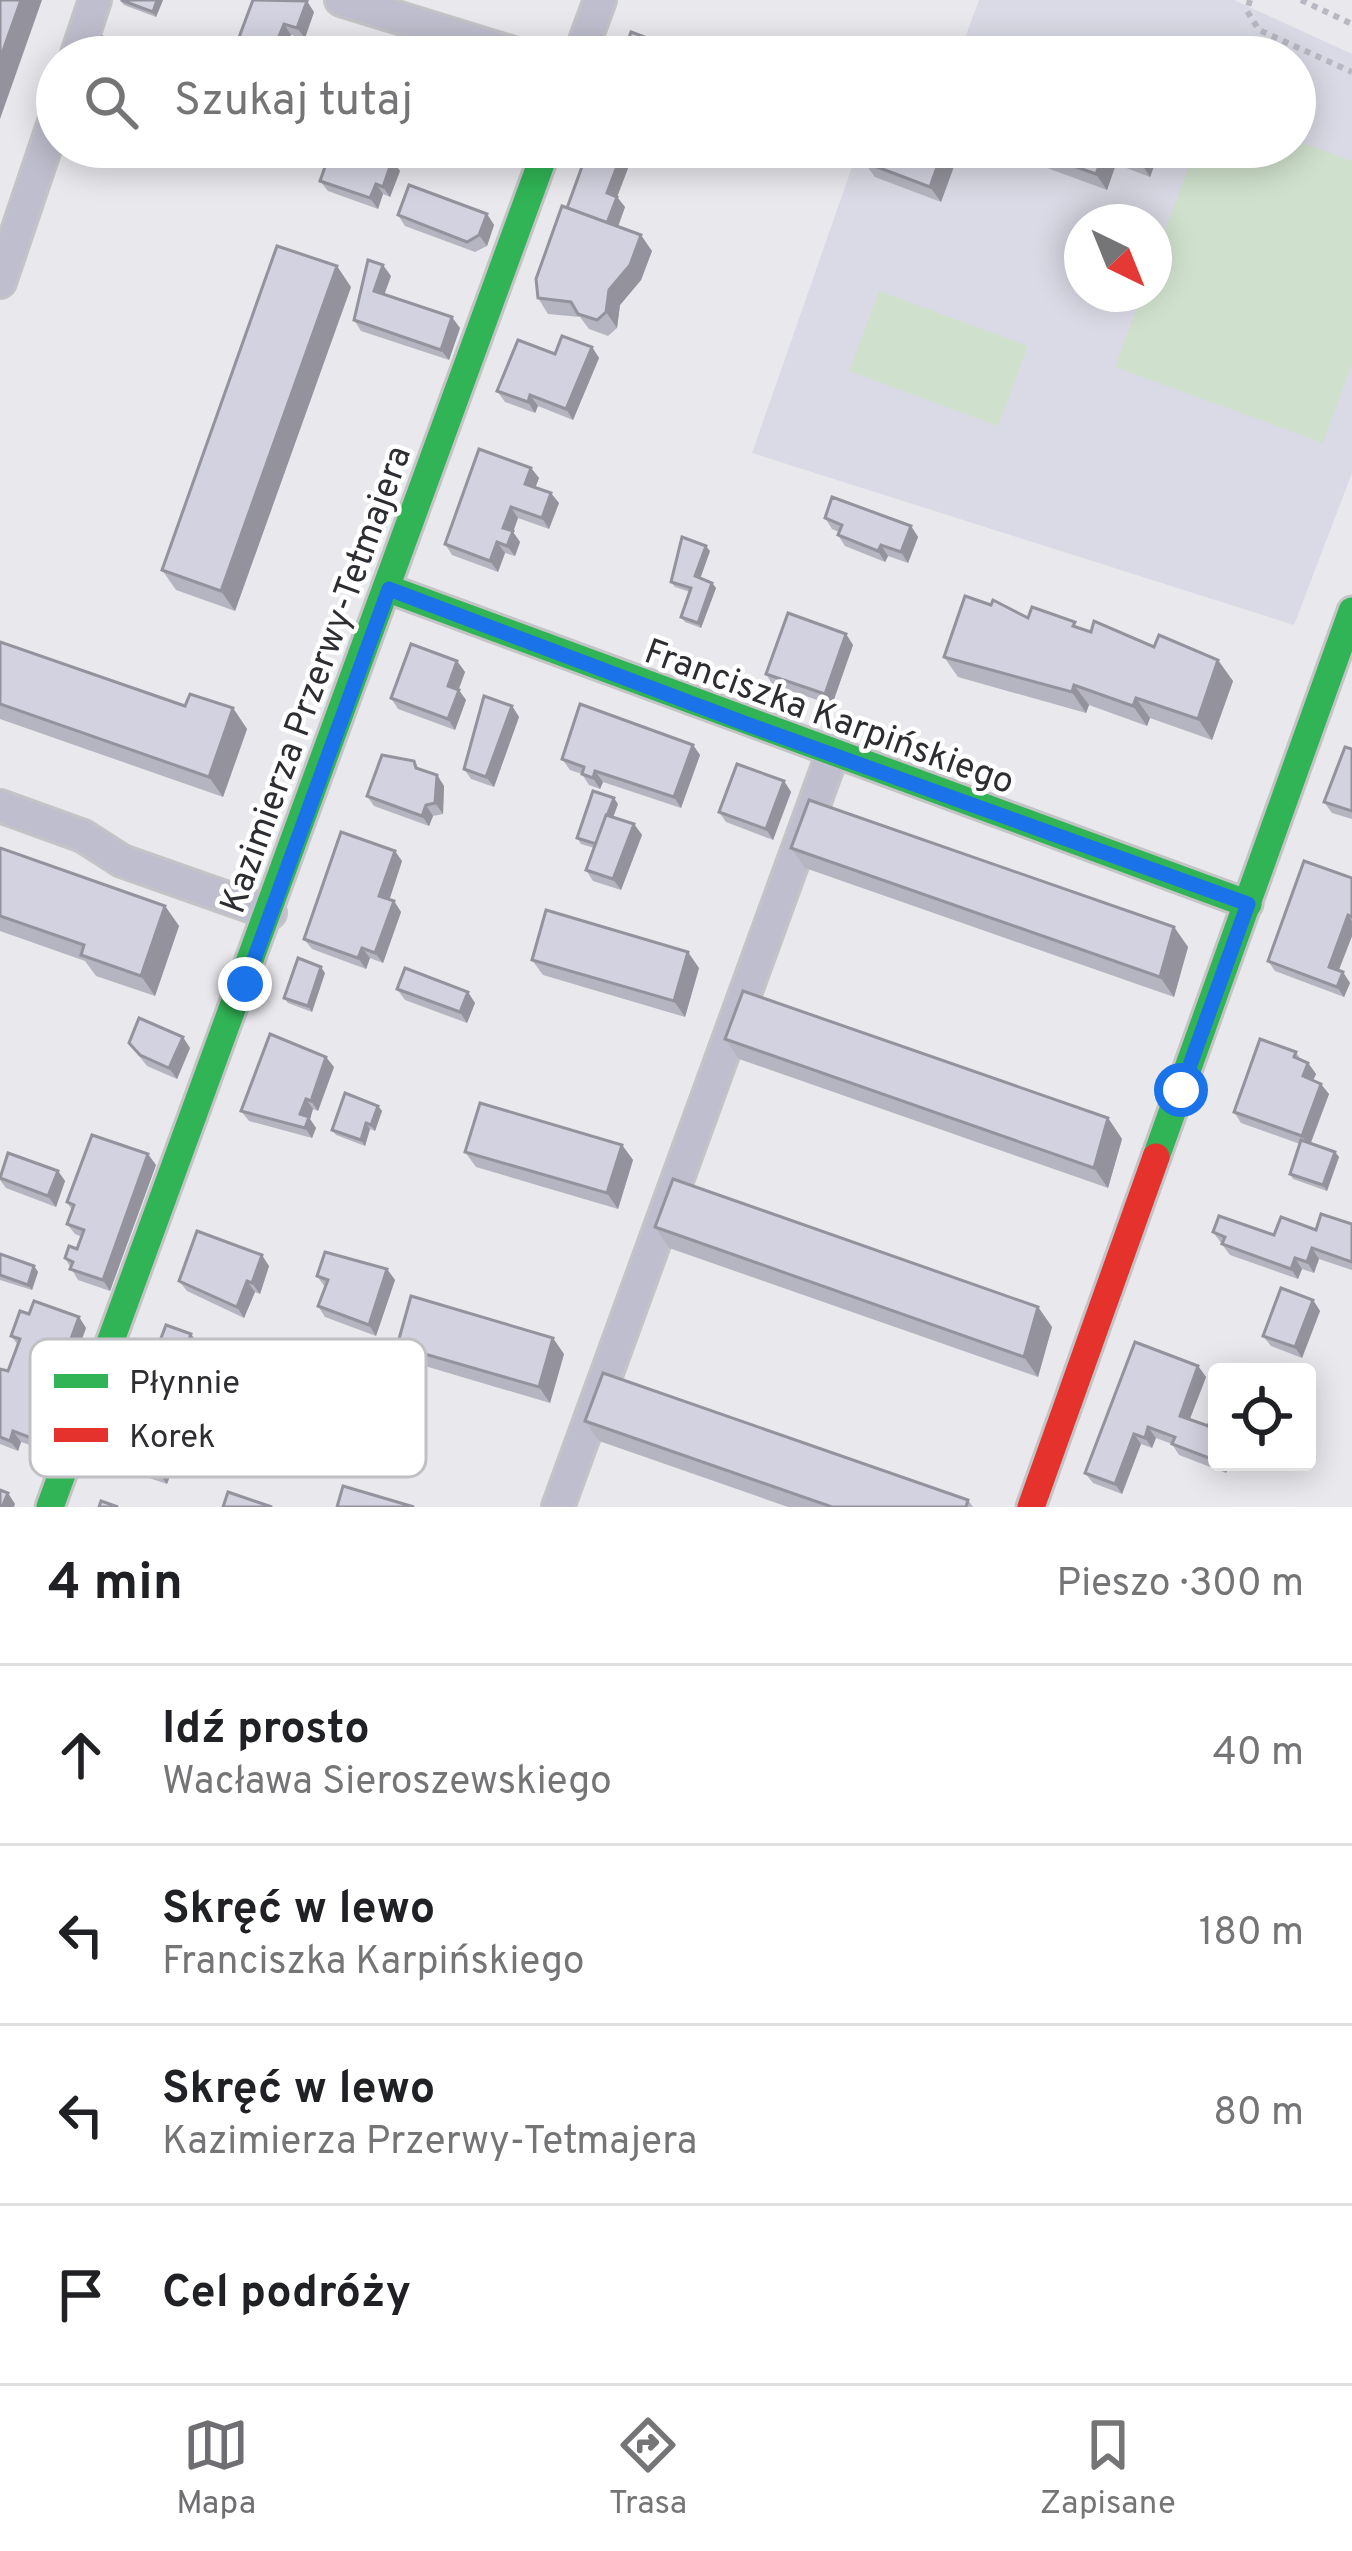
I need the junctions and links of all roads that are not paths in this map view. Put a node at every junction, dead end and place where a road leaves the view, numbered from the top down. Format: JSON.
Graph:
{"nodes":[{"id":1,"x":94,"y":0,"type":"edge"},
{"id":2,"x":340,"y":0,"type":"edge"},
{"id":3,"x":600,"y":0,"type":"edge"},
{"id":4,"x":83,"y":36,"type":"edge"},
{"id":5,"x":465,"y":36,"type":"edge"},
{"id":6,"x":587,"y":36,"type":"edge"},
{"id":7,"x":38,"y":168,"type":"edge"},
{"id":8,"x":539,"y":168,"type":"edge"},
{"id":9,"x":0,"y":281,"type":"edge"},
{"id":10,"x":389,"y":589,"type":"junction"},
{"id":11,"x":1352,"y":610,"type":"edge"},
{"id":12,"x":832,"y":755,"type":"junction"},
{"id":13,"x":0,"y":806,"type":"edge"},
{"id":14,"x":1248,"y":904,"type":"junction"},
{"id":15,"x":270,"y":914,"type":"junction"},
{"id":16,"x":112,"y":1339,"type":"edge"},
{"id":17,"x":61,"y":1477,"type":"edge"},
{"id":18,"x":50,"y":1507,"type":"edge"},
{"id":19,"x":558,"y":1507,"type":"edge"},
{"id":20,"x":1031,"y":1507,"type":"edge"}],
"edges":[{"from":1,"to":4,"type":"street"},
{"from":2,"to":5,"type":"street"},
{"from":3,"to":6,"type":"street"},
{"from":7,"to":9,"type":"street"},
{"from":8,"to":10,"type":"street","name":"Kazimierza Przerwy-Tetmajera"},
{"from":10,"to":12,"type":"street","name":"Franciszka Karpińskiego"},
{"from":10,"to":15,"type":"street","name":"Kazimierza Przerwy-Tetmajera"},
{"from":11,"to":14,"type":"street"},
{"from":12,"to":14,"type":"street","name":"Franciszka Karpińskiego"},
{"from":12,"to":19,"type":"street"},
{"from":13,"to":15,"type":"street"},
{"from":14,"to":20,"type":"street"},
{"from":15,"to":16,"type":"street","name":"Kazimierza Przerwy-Tetmajera"},
{"from":17,"to":18,"type":"street","name":"Kazimierza Przerwy-Tetmajera"}]}
